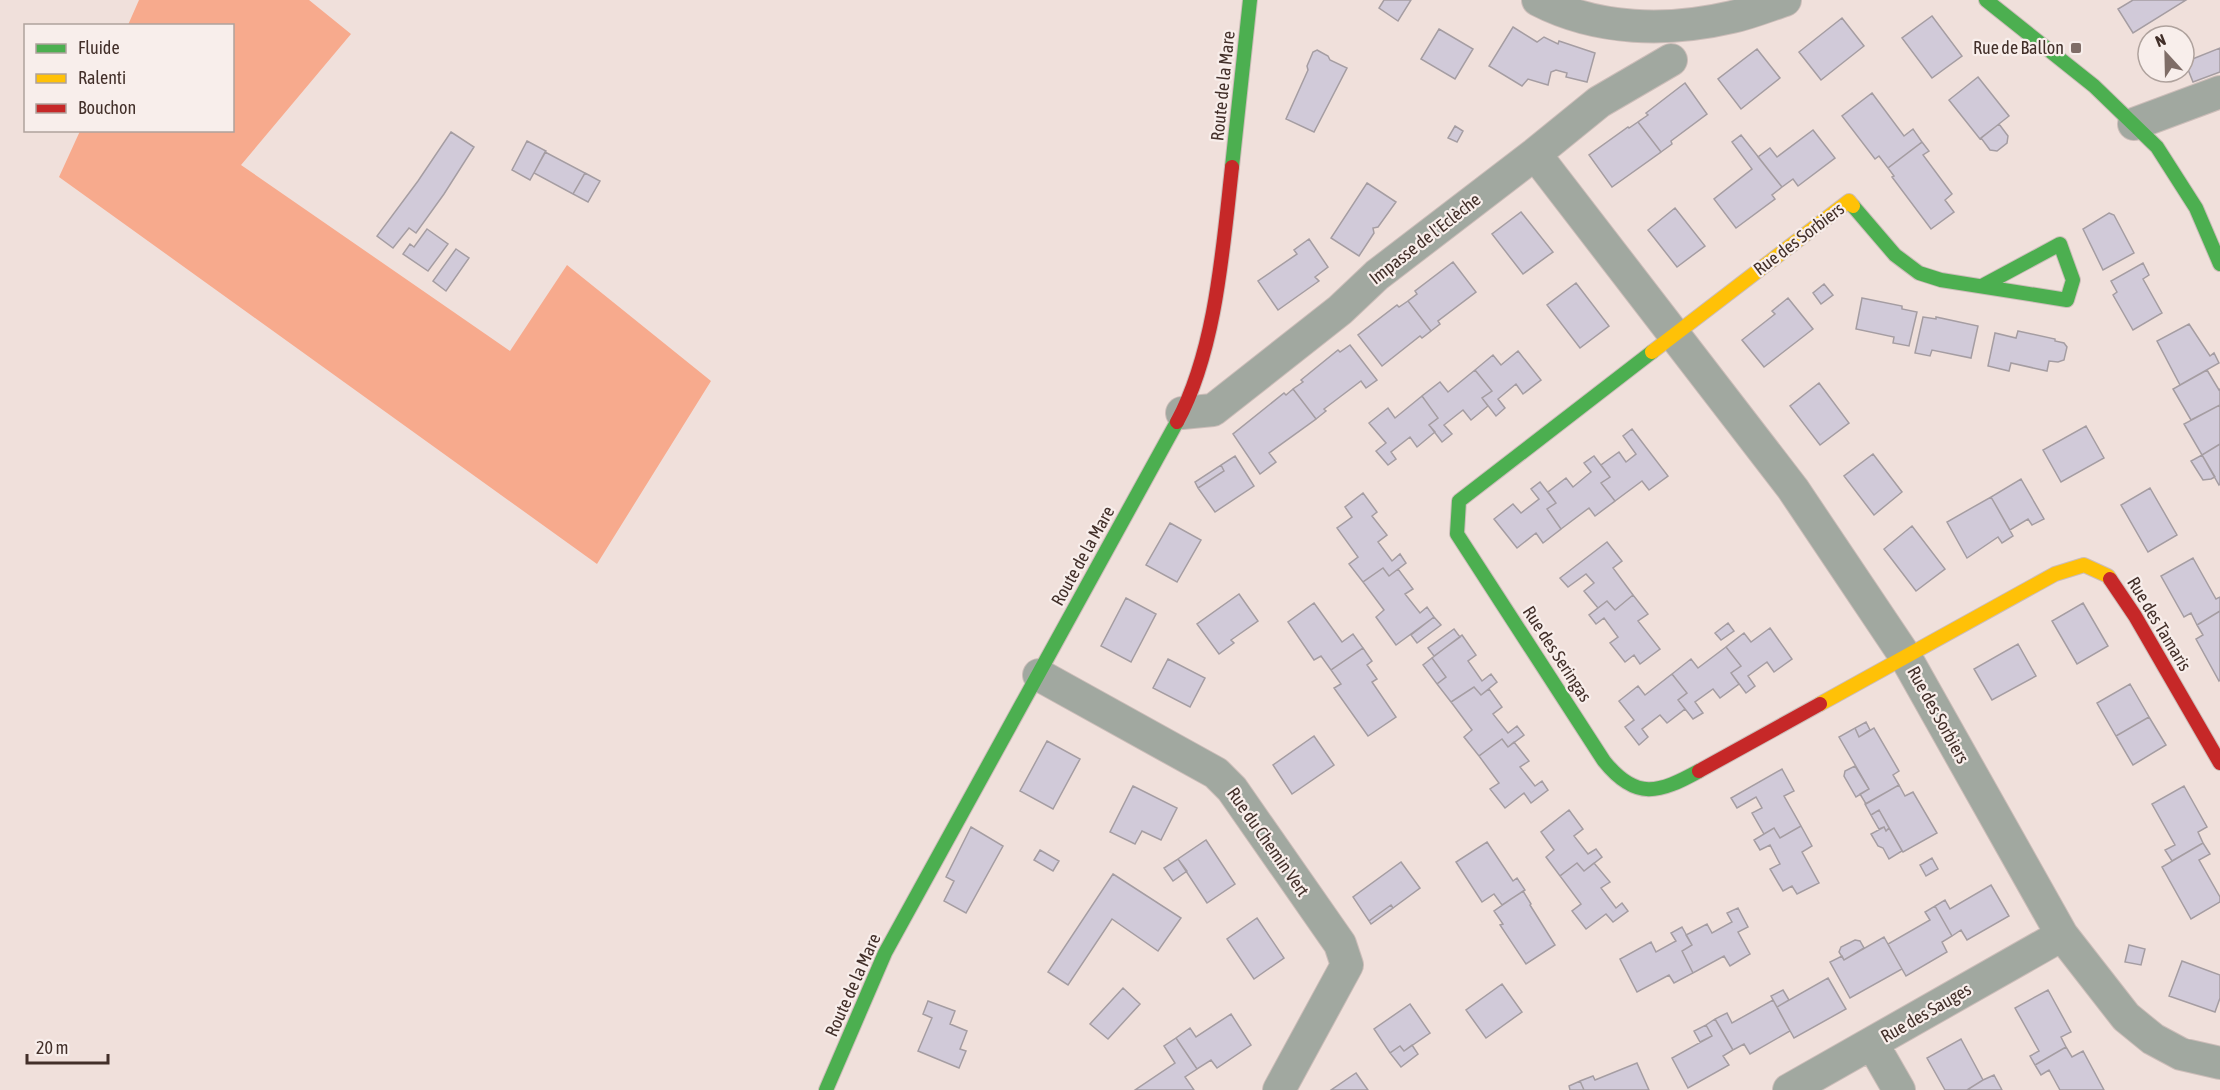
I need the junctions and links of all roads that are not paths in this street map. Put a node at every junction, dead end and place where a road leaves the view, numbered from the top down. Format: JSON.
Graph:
{"nodes":[{"id":1,"x":1250,"y":0,"type":"edge"},
{"id":2,"x":1538,"y":0,"type":"edge"},
{"id":3,"x":1785,"y":0,"type":"edge"},
{"id":4,"x":1986,"y":0,"type":"edge"},
{"id":5,"x":1671,"y":60,"type":"dead end"},
{"id":6,"x":2220,"y":92,"type":"edge"},
{"id":7,"x":2134,"y":124,"type":"junction"},
{"id":8,"x":1535,"y":154,"type":"junction"},
{"id":9,"x":2220,"y":264,"type":"edge"},
{"id":10,"x":1982,"y":286,"type":"junction"},
{"id":11,"x":1675,"y":333,"type":"junction"},
{"id":12,"x":1182,"y":413,"type":"junction"},
{"id":13,"x":1905,"y":657,"type":"junction"},
{"id":14,"x":1039,"y":675,"type":"junction"},
{"id":15,"x":2220,"y":763,"type":"edge"},
{"id":16,"x":2062,"y":935,"type":"junction"},
{"id":17,"x":1872,"y":1043,"type":"junction"},
{"id":18,"x":2220,"y":1063,"type":"edge"},
{"id":19,"x":826,"y":1090,"type":"edge"},
{"id":20,"x":1279,"y":1090,"type":"edge"},
{"id":21,"x":1788,"y":1090,"type":"edge"},
{"id":22,"x":1899,"y":1090,"type":"edge"}],
"edges":[{"from":1,"to":12,"type":"street","name":"Route de la Mare"},
{"from":2,"to":3,"type":"street"},
{"from":4,"to":7,"type":"street"},
{"from":5,"to":8,"type":"street","name":"Impasse de l'Eclèche"},
{"from":6,"to":7,"type":"street"},
{"from":7,"to":9,"type":"street"},
{"from":8,"to":11,"type":"street","name":"Rue des Sorbiers"},
{"from":8,"to":12,"type":"street","name":"Impasse de l'Eclèche"},
{"from":10,"to":10,"type":"street","name":"Rue des Sorbiers"},
{"from":10,"to":11,"type":"street","name":"Rue des Sorbiers"},
{"from":11,"to":13,"type":"street","name":"Rue des Sorbiers"},
{"from":11,"to":13,"type":"street","name":"Rue des Seringas"},
{"from":12,"to":14,"type":"street","name":"Route de la Mare"},
{"from":13,"to":15,"type":"street","name":"Rue des Tamaris"},
{"from":13,"to":16,"type":"street","name":"Rue des Sorbiers"},
{"from":14,"to":19,"type":"street","name":"Route de la Mare"},
{"from":14,"to":20,"type":"street","name":"Rue du Chemin Vert"},
{"from":16,"to":17,"type":"street","name":"Rue des Sauges"},
{"from":16,"to":18,"type":"street","name":"Rue des Sorbiers"},
{"from":17,"to":21,"type":"street","name":"Rue des Sauges"},
{"from":17,"to":22,"type":"street"}]}
